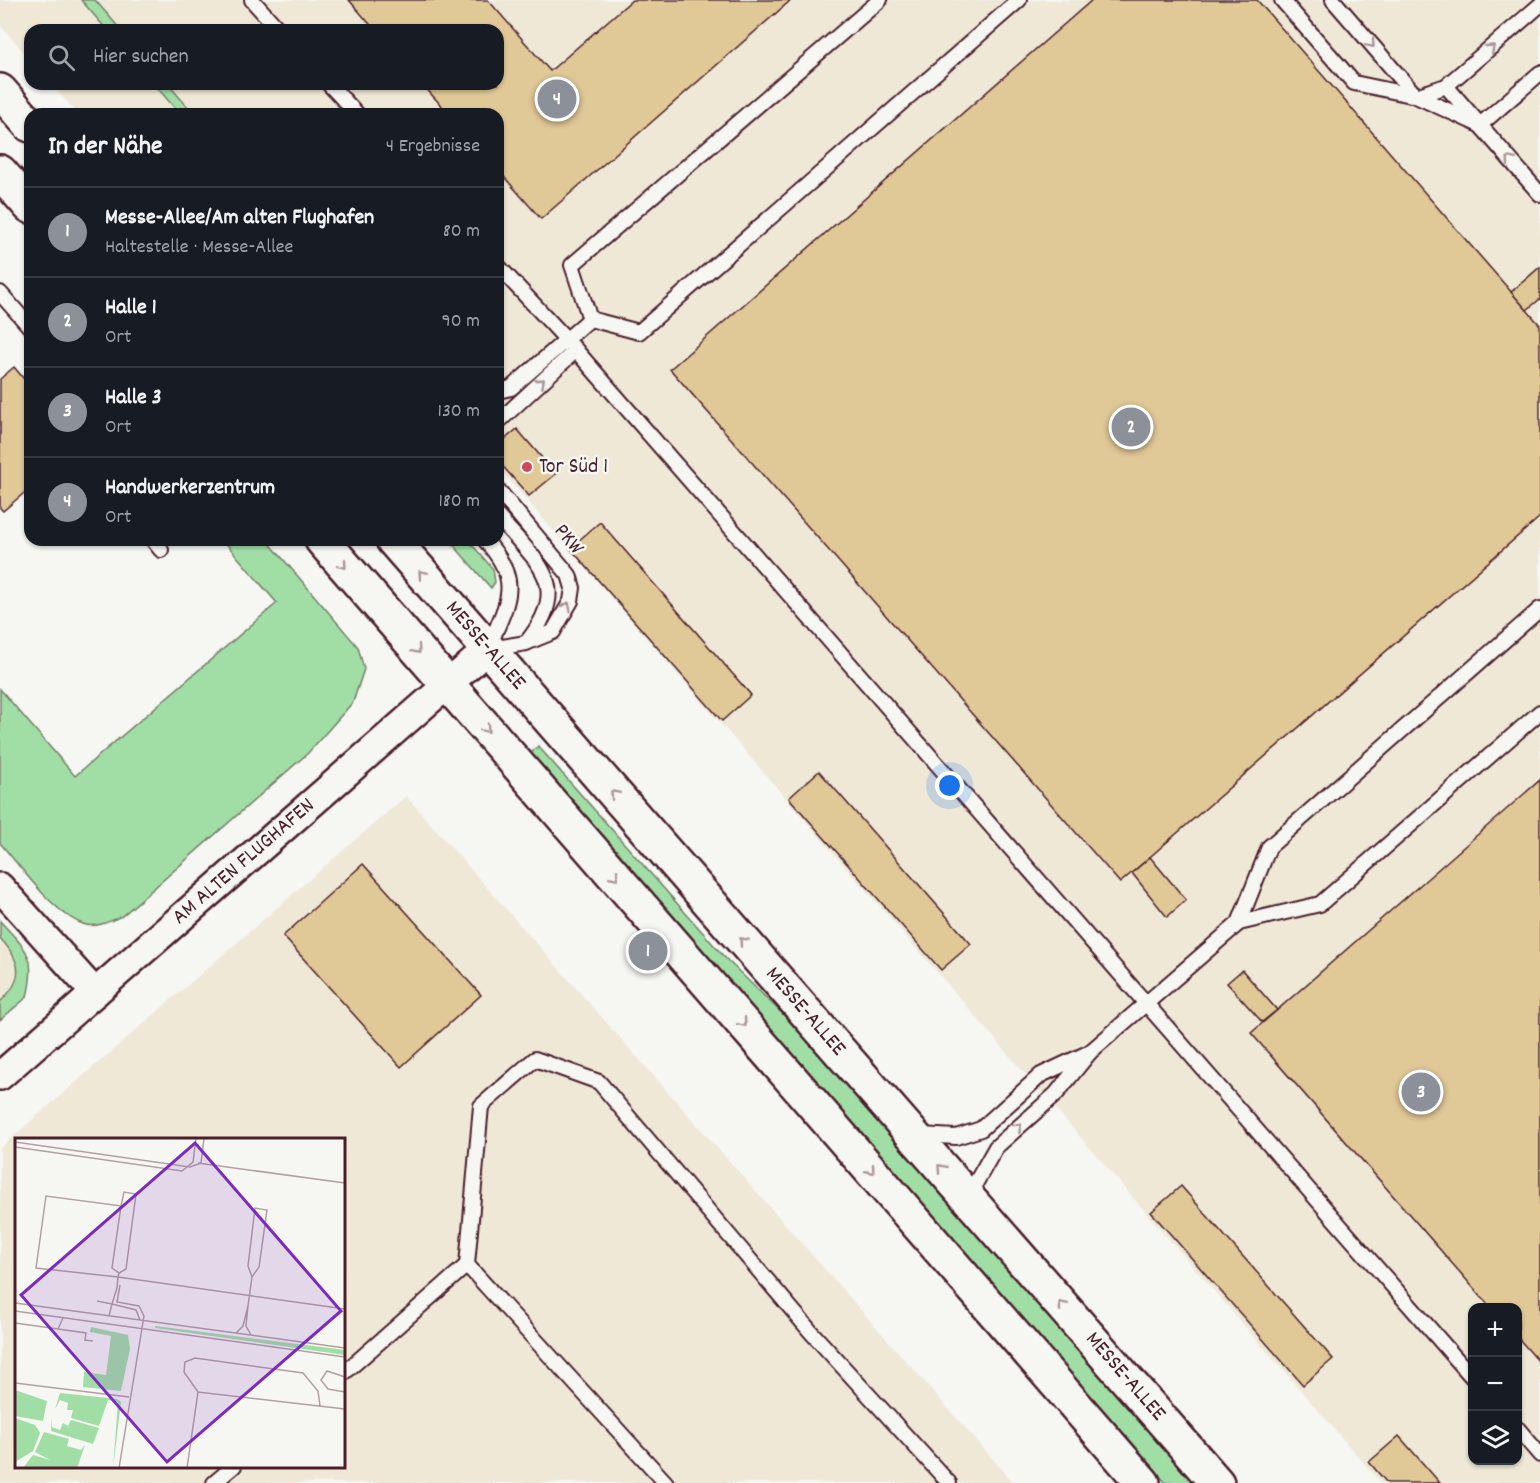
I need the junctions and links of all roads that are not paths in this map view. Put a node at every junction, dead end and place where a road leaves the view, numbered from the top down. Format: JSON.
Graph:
{"nodes":[{"id":1,"x":252,"y":0,"type":"edge"},
{"id":2,"x":880,"y":0,"type":"edge"},
{"id":3,"x":1019,"y":0,"type":"edge"},
{"id":4,"x":1282,"y":0,"type":"edge"},
{"id":5,"x":1333,"y":0,"type":"edge"},
{"id":6,"x":1540,"y":5,"type":"edge"},
{"id":7,"x":274,"y":24,"type":"edge"},
{"id":8,"x":1540,"y":73,"type":"edge"},
{"id":9,"x":1354,"y":83,"type":"junction"},
{"id":10,"x":1446,"y":86,"type":"junction"},
{"id":11,"x":335,"y":90,"type":"edge"},
{"id":12,"x":0,"y":91,"type":"edge"},
{"id":13,"x":1416,"y":96,"type":"junction"},
{"id":14,"x":352,"y":108,"type":"edge"},
{"id":15,"x":24,"y":118,"type":"edge"},
{"id":16,"x":1480,"y":125,"type":"junction"},
{"id":17,"x":0,"y":172,"type":"edge"},
{"id":18,"x":1540,"y":194,"type":"edge"},
{"id":19,"x":24,"y":199,"type":"edge"},
{"id":20,"x":504,"y":272,"type":"edge"},
{"id":21,"x":0,"y":293,"type":"edge"},
{"id":22,"x":590,"y":319,"type":"junction"},
{"id":23,"x":24,"y":320,"type":"edge"},
{"id":24,"x":571,"y":345,"type":"junction"},
{"id":25,"x":504,"y":390,"type":"edge"},
{"id":26,"x":504,"y":418,"type":"edge"},
{"id":27,"x":504,"y":497,"type":"edge"},
{"id":28,"x":504,"y":524,"type":"edge"},
{"id":29,"x":327,"y":546,"type":"edge"},
{"id":30,"x":398,"y":546,"type":"edge"},
{"id":31,"x":490,"y":546,"type":"edge"},
{"id":32,"x":1540,"y":609,"type":"edge"},
{"id":33,"x":526,"y":643,"type":"junction"},
{"id":34,"x":488,"y":649,"type":"junction"},
{"id":35,"x":448,"y":685,"type":"junction"},
{"id":36,"x":1540,"y":712,"type":"edge"},
{"id":37,"x":0,"y":887,"type":"edge"},
{"id":38,"x":1239,"y":923,"type":"junction"},
{"id":39,"x":95,"y":993,"type":"junction"},
{"id":40,"x":1147,"y":1005,"type":"junction"},
{"id":41,"x":1090,"y":1052,"type":"junction"},
{"id":42,"x":0,"y":1076,"type":"edge"},
{"id":43,"x":913,"y":1135,"type":"junction"},
{"id":44,"x":980,"y":1212,"type":"junction"},
{"id":45,"x":467,"y":1265,"type":"junction"},
{"id":46,"x":1468,"y":1371,"type":"edge"},
{"id":47,"x":345,"y":1372,"type":"edge"},
{"id":48,"x":1522,"y":1434,"type":"edge"},
{"id":49,"x":1540,"y":1455,"type":"edge"},
{"id":50,"x":233,"y":1468,"type":"edge"},
{"id":51,"x":214,"y":1483,"type":"edge"},
{"id":52,"x":666,"y":1483,"type":"edge"},
{"id":53,"x":949,"y":1483,"type":"edge"},
{"id":54,"x":1143,"y":1483,"type":"edge"},
{"id":55,"x":1217,"y":1483,"type":"edge"}],
"edges":[{"from":1,"to":7,"type":"lane"},
{"from":2,"to":22,"type":"lane"},
{"from":3,"to":22,"type":"lane"},
{"from":4,"to":9,"type":"lane"},
{"from":5,"to":13,"type":"lane","one_way":true},
{"from":10,"to":6,"type":"lane","one_way":true},
{"from":8,"to":16,"type":"lane"},
{"from":9,"to":13,"type":"lane"},
{"from":9,"to":16,"type":"lane"},
{"from":10,"to":13,"type":"lane"},
{"from":10,"to":16,"type":"lane"},
{"from":11,"to":14,"type":"lane"},
{"from":12,"to":15,"type":"main road"},
{"from":13,"to":16,"type":"lane"},
{"from":18,"to":16,"type":"lane","one_way":true},
{"from":17,"to":19,"type":"main road"},
{"from":20,"to":24,"type":"lane"},
{"from":21,"to":23,"type":"lane"},
{"from":22,"to":24,"type":"lane"},
{"from":24,"to":25,"type":"lane"},
{"from":26,"to":24,"type":"lane","one_way":true},
{"from":24,"to":40,"type":"lane"},
{"from":33,"to":27,"type":"lane","name":"PKW","one_way":true},
{"from":28,"to":33,"type":"lane"},
{"from":29,"to":35,"type":"main road","one_way":true},
{"from":34,"to":30,"type":"main road","name":"MESSE-ALLEE","one_way":true},
{"from":31,"to":34,"type":"lane"},
{"from":32,"to":38,"type":"lane"},
{"from":33,"to":34,"type":"lane","name":"PKW"},
{"from":34,"to":35,"type":"street","name":"AM ALTEN FLUGHAFEN"},
{"from":43,"to":34,"type":"main road","name":"MESSE-ALLEE","one_way":true},
{"from":35,"to":39,"type":"street","name":"AM ALTEN FLUGHAFEN"},
{"from":35,"to":54,"type":"main road","one_way":true},
{"from":36,"to":38,"type":"lane"},
{"from":37,"to":39,"type":"street"},
{"from":38,"to":40,"type":"lane"},
{"from":39,"to":42,"type":"street","name":"AM ALTEN FLUGHAFEN"},
{"from":40,"to":41,"type":"lane"},
{"from":40,"to":46,"type":"lane"},
{"from":41,"to":43,"type":"lane"},
{"from":44,"to":41,"type":"lane","one_way":true},
{"from":44,"to":43,"type":"main road","name":"MESSE-ALLEE","one_way":true},
{"from":55,"to":44,"type":"main road","name":"MESSE-ALLEE","one_way":true},
{"from":45,"to":47,"type":"lane"},
{"from":45,"to":52,"type":"lane"},
{"from":45,"to":53,"type":"lane"},
{"from":48,"to":49,"type":"lane"},
{"from":50,"to":51,"type":"lane"}]}
